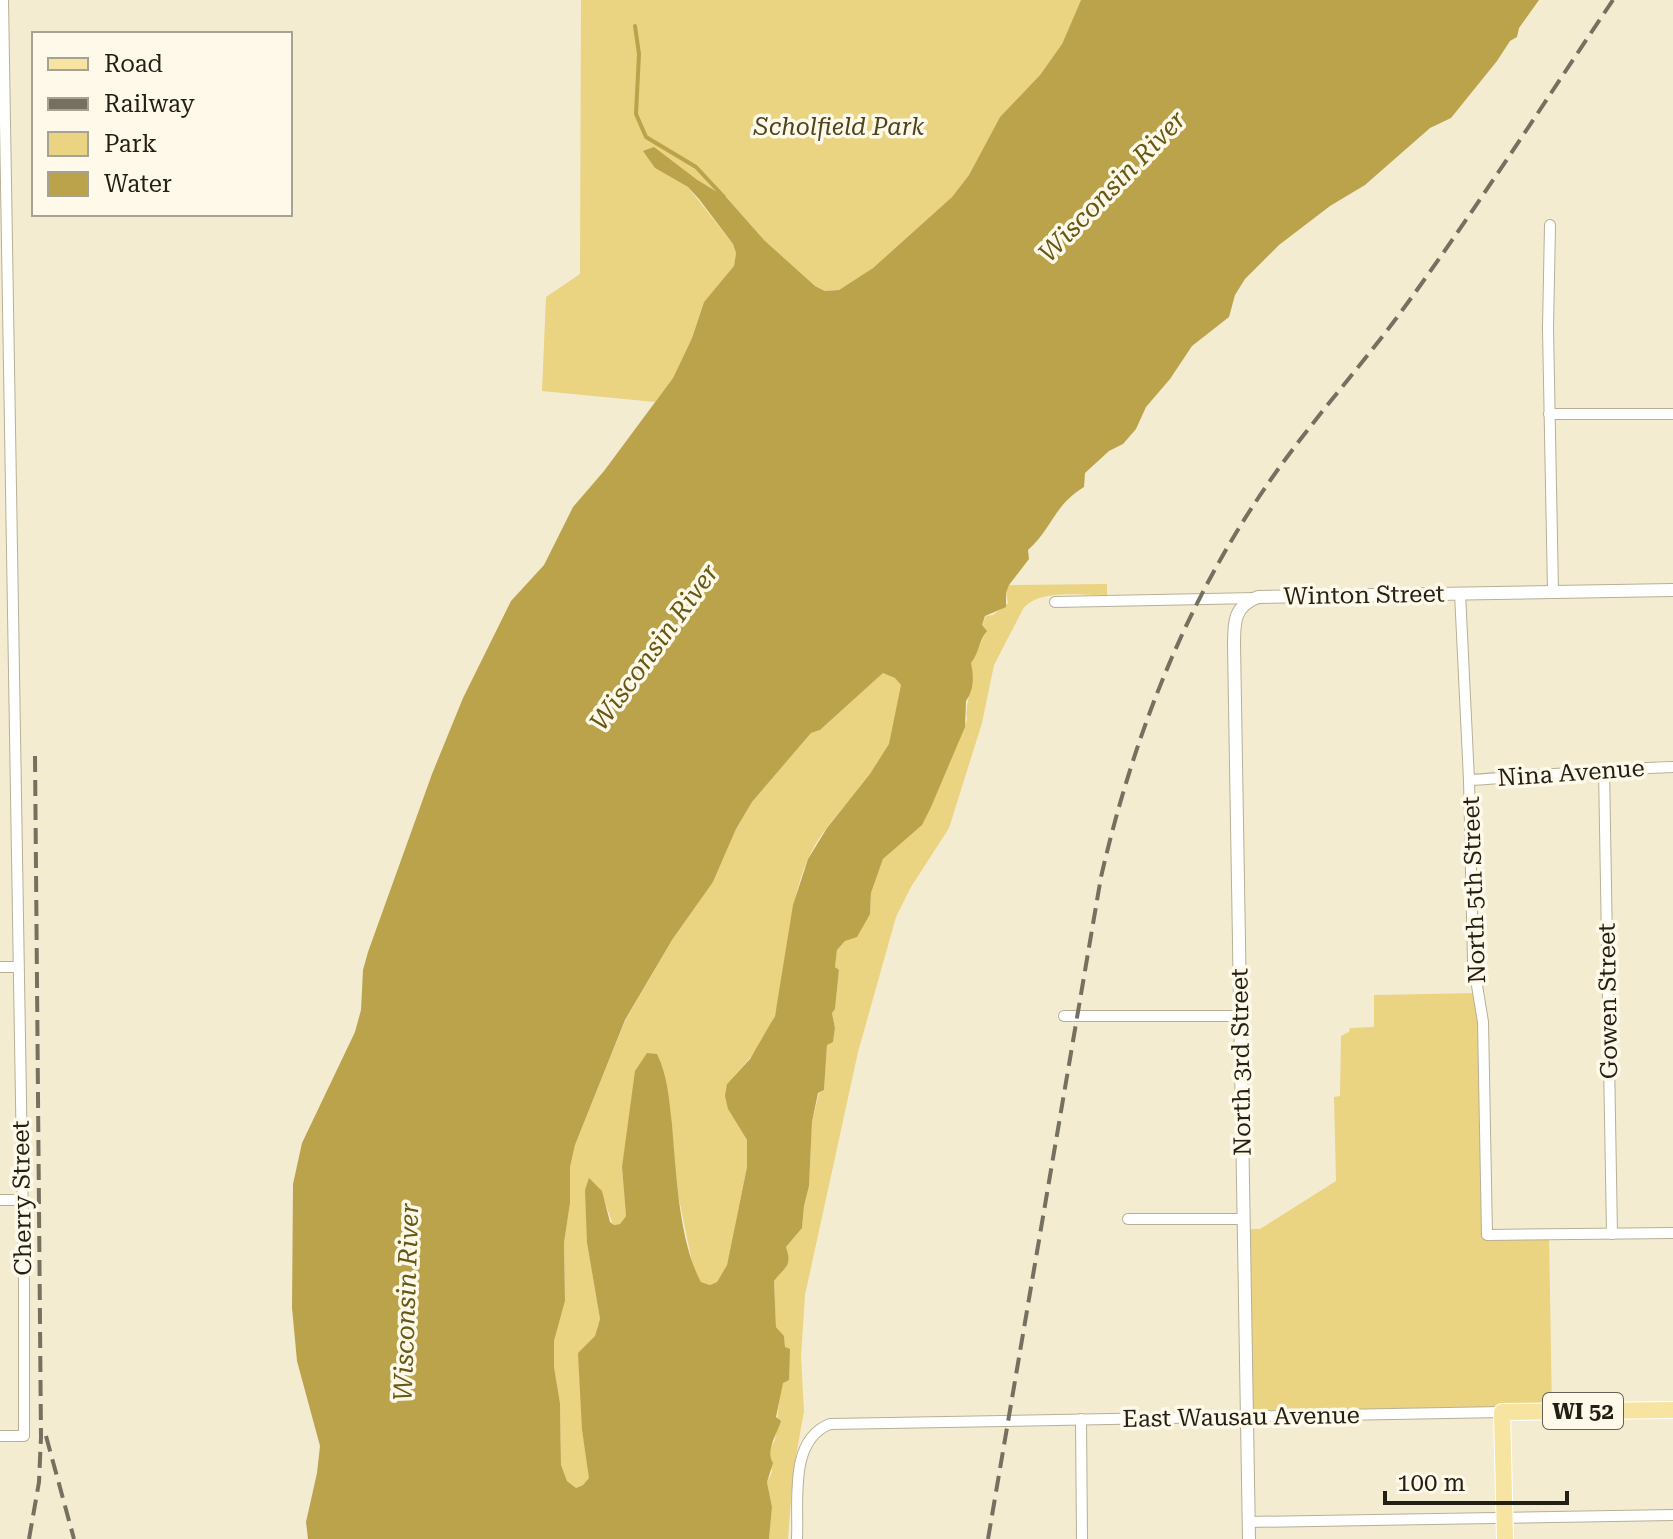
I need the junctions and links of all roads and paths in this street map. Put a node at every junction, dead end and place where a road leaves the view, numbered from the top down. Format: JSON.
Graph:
{"nodes":[{"id":1,"x":3,"y":0,"type":"edge"},
{"id":2,"x":1550,"y":225,"type":"dead end"},
{"id":3,"x":4,"y":365,"type":"edge"},
{"id":4,"x":1549,"y":414,"type":"junction"},
{"id":5,"x":1673,"y":414,"type":"edge"},
{"id":6,"x":1673,"y":590,"type":"edge"},
{"id":7,"x":1553,"y":592,"type":"junction"},
{"id":8,"x":1460,"y":593,"type":"junction"},
{"id":9,"x":1258,"y":597,"type":"junction"},
{"id":10,"x":1055,"y":602,"type":"dead end"},
{"id":11,"x":15,"y":714,"type":"junction"},
{"id":12,"x":0,"y":715,"type":"edge"},
{"id":13,"x":1673,"y":767,"type":"edge"},
{"id":14,"x":1604,"y":769,"type":"junction"},
{"id":15,"x":1469,"y":780,"type":"junction"},
{"id":16,"x":0,"y":967,"type":"edge"},
{"id":17,"x":18,"y":967,"type":"junction"},
{"id":18,"x":1064,"y":1016,"type":"dead end"},
{"id":19,"x":1240,"y":1016,"type":"junction"},
{"id":20,"x":0,"y":1200,"type":"edge"},
{"id":21,"x":22,"y":1200,"type":"junction"},
{"id":22,"x":1128,"y":1219,"type":"dead end"},
{"id":23,"x":1244,"y":1219,"type":"junction"},
{"id":24,"x":1673,"y":1233,"type":"edge"},
{"id":25,"x":1612,"y":1234,"type":"junction"},
{"id":26,"x":1668,"y":1410,"type":"edge"},
{"id":27,"x":1502,"y":1412,"type":"junction"},
{"id":28,"x":1248,"y":1417,"type":"junction"},
{"id":29,"x":1081,"y":1419,"type":"junction"},
{"id":30,"x":0,"y":1436,"type":"edge"},
{"id":31,"x":1503,"y":1460,"type":"junction"},
{"id":32,"x":1673,"y":1515,"type":"edge"},
{"id":33,"x":1505,"y":1518,"type":"junction"},
{"id":34,"x":1248,"y":1522,"type":"junction"},
{"id":35,"x":797,"y":1539,"type":"edge"},
{"id":36,"x":1082,"y":1539,"type":"edge"},
{"id":37,"x":1249,"y":1539,"type":"edge"},
{"id":38,"x":1505,"y":1539,"type":"edge"}],
"edges":[{"from":1,"to":3,"type":"street","name":"Cherry Street"},
{"from":2,"to":4,"type":"street"},
{"from":3,"to":11,"type":"street","name":"Cherry Street"},
{"from":4,"to":5,"type":"street"},
{"from":4,"to":7,"type":"street"},
{"from":6,"to":7,"type":"street","name":"Winton Street"},
{"from":7,"to":8,"type":"street","name":"Winton Street"},
{"from":8,"to":9,"type":"street","name":"Winton Street"},
{"from":8,"to":15,"type":"street","name":"North 5th Street"},
{"from":9,"to":10,"type":"street","name":"Winton Street"},
{"from":9,"to":19,"type":"street","name":"North 3rd Street"},
{"from":11,"to":12,"type":"street"},
{"from":11,"to":17,"type":"street","name":"Cherry Street"},
{"from":13,"to":14,"type":"street","name":"Nina Avenue"},
{"from":14,"to":15,"type":"street","name":"Nina Avenue"},
{"from":14,"to":25,"type":"street","name":"Gowen Street"},
{"from":15,"to":25,"type":"street","name":"North 5th Street"},
{"from":16,"to":17,"type":"street"},
{"from":17,"to":21,"type":"street","name":"Cherry Street"},
{"from":18,"to":19,"type":"street"},
{"from":19,"to":23,"type":"street","name":"North 3rd Street"},
{"from":20,"to":21,"type":"street"},
{"from":21,"to":30,"type":"street","name":"Cherry Street"},
{"from":22,"to":23,"type":"street"},
{"from":23,"to":28,"type":"street","name":"North 3rd Street"},
{"from":24,"to":25,"type":"street"},
{"from":26,"to":27,"type":"main road","name":"East Wausau Avenue","number":"WI 52"},
{"from":26,"to":31,"type":"main road"},
{"from":27,"to":28,"type":"street","name":"East Wausau Avenue"},
{"from":27,"to":31,"type":"main road"},
{"from":28,"to":29,"type":"street","name":"East Wausau Avenue"},
{"from":28,"to":34,"type":"street","name":"North 3rd Street"},
{"from":29,"to":35,"type":"street","name":"East Wausau Avenue"},
{"from":29,"to":36,"type":"street"},
{"from":31,"to":33,"type":"main road"},
{"from":32,"to":33,"type":"street"},
{"from":33,"to":34,"type":"street"},
{"from":33,"to":38,"type":"main road"},
{"from":34,"to":37,"type":"street","name":"North 3rd Street"}]}
